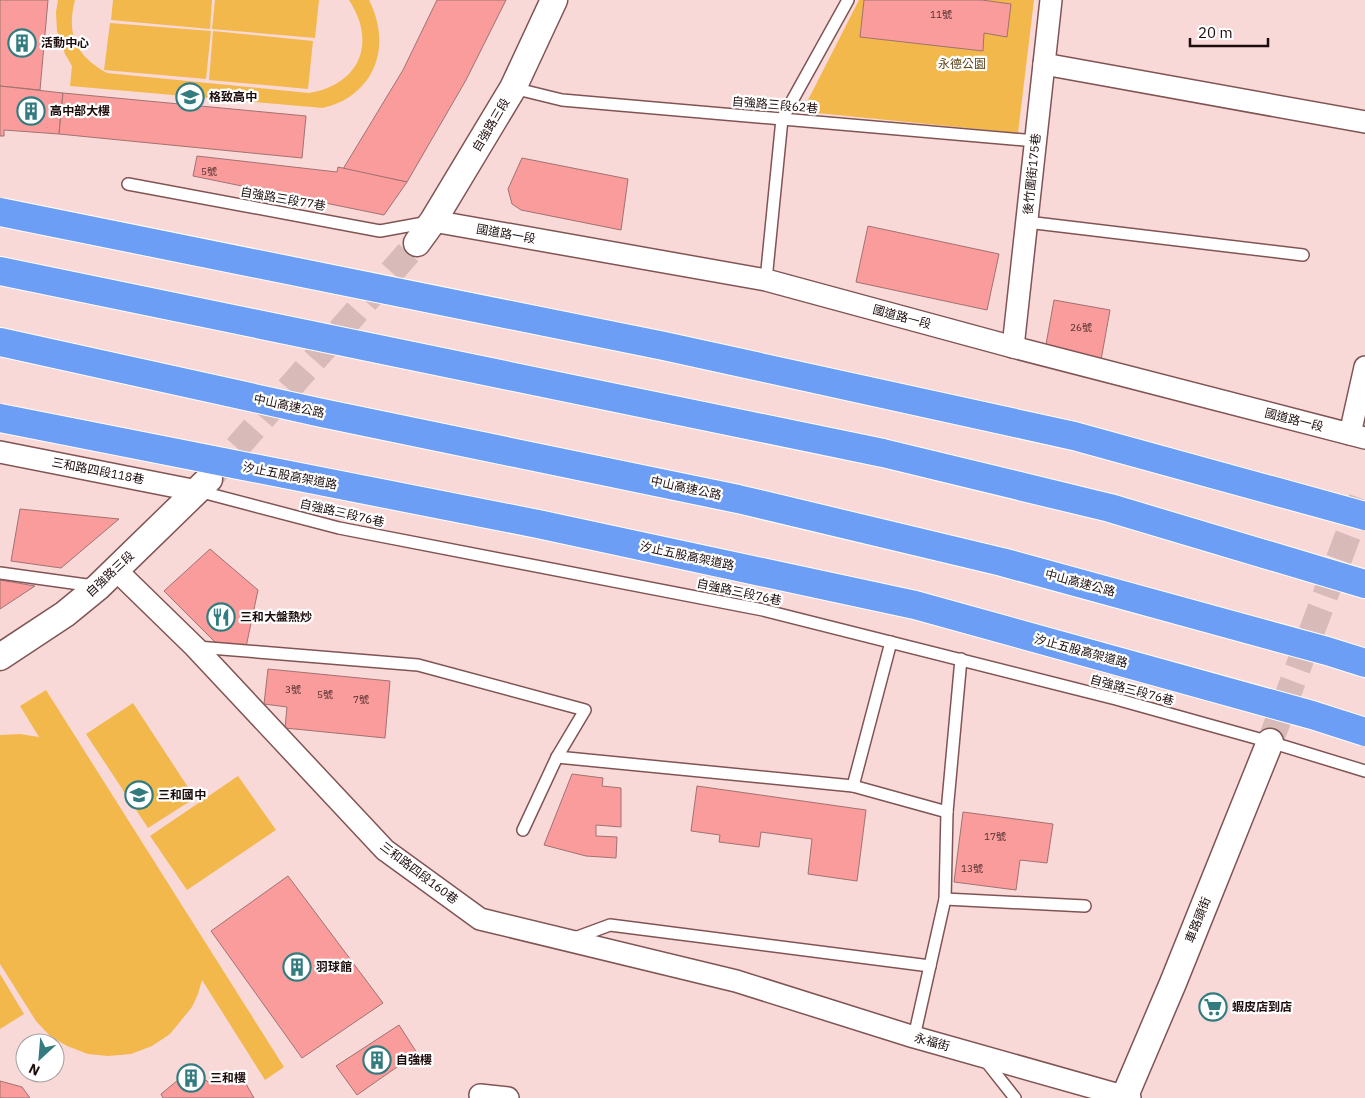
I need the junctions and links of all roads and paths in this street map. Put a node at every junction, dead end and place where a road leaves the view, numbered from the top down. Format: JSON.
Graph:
{"nodes":[{"id":1,"x":554,"y":0,"type":"edge"},
{"id":2,"x":848,"y":0,"type":"edge"},
{"id":3,"x":1051,"y":0,"type":"edge"},
{"id":4,"x":1044,"y":64,"type":"junction"},
{"id":5,"x":513,"y":88,"type":"junction"},
{"id":6,"x":782,"y":119,"type":"junction"},
{"id":7,"x":1365,"y":122,"type":"edge"},
{"id":8,"x":1036,"y":141,"type":"junction"},
{"id":9,"x":128,"y":184,"type":"dead end"},
{"id":10,"x":0,"y":212,"type":"edge"},
{"id":11,"x":434,"y":221,"type":"junction"},
{"id":12,"x":1027,"y":222,"type":"junction"},
{"id":13,"x":417,"y":243,"type":"tunnel mouth"},
{"id":14,"x":1303,"y":255,"type":"dead end"},
{"id":15,"x":0,"y":271,"type":"edge"},
{"id":16,"x":766,"y":280,"type":"junction"},
{"id":17,"x":0,"y":342,"type":"edge"},
{"id":18,"x":1013,"y":347,"type":"junction"},
{"id":19,"x":1365,"y":367,"type":"edge"},
{"id":20,"x":0,"y":418,"type":"edge"},
{"id":21,"x":1358,"y":436,"type":"edge"},
{"id":22,"x":0,"y":452,"type":"edge"},
{"id":23,"x":203,"y":485,"type":"junction"},
{"id":24,"x":1365,"y":516,"type":"edge"},
{"id":25,"x":0,"y":573,"type":"edge"},
{"id":26,"x":107,"y":578,"type":"junction"},
{"id":27,"x":1365,"y":584,"type":"edge"},
{"id":28,"x":891,"y":642,"type":"junction"},
{"id":29,"x":195,"y":647,"type":"junction"},
{"id":30,"x":0,"y":657,"type":"edge"},
{"id":31,"x":961,"y":659,"type":"junction"},
{"id":32,"x":1365,"y":663,"type":"edge"},
{"id":33,"x":1365,"y":732,"type":"edge"},
{"id":34,"x":1270,"y":742,"type":"junction"},
{"id":35,"x":557,"y":757,"type":"junction"},
{"id":36,"x":1365,"y":771,"type":"edge"},
{"id":37,"x":853,"y":786,"type":"junction"},
{"id":38,"x":948,"y":812,"type":"junction"},
{"id":39,"x":523,"y":830,"type":"dead end"},
{"id":40,"x":946,"y":899,"type":"junction"},
{"id":41,"x":1085,"y":906,"type":"dead end"},
{"id":42,"x":569,"y":941,"type":"junction"},
{"id":43,"x":930,"y":966,"type":"junction"},
{"id":44,"x":736,"y":981,"type":"joint"},
{"id":45,"x":914,"y":1037,"type":"junction"},
{"id":46,"x":983,"y":1057,"type":"junction"},
{"id":47,"x":480,"y":1095,"type":"dead end"},
{"id":48,"x":1126,"y":1097,"type":"edge"},
{"id":49,"x":508,"y":1098,"type":"edge"},
{"id":50,"x":1015,"y":1098,"type":"edge"}],
"edges":[{"from":1,"to":5,"type":"street","name":"自強路三段"},
{"from":2,"to":6,"type":"lane"},
{"from":3,"to":4,"type":"street","name":"後竹圍街175巷"},
{"from":4,"to":7,"type":"street"},
{"from":4,"to":8,"type":"street","name":"後竹圍街175巷"},
{"from":5,"to":6,"type":"lane","name":"自強路三段62巷"},
{"from":5,"to":11,"type":"street","name":"自強路三段"},
{"from":6,"to":8,"type":"lane","name":"自強路三段62巷"},
{"from":6,"to":16,"type":"lane"},
{"from":8,"to":12,"type":"street","name":"後竹圍街175巷"},
{"from":9,"to":11,"type":"lane","name":"自強路三段77巷"},
{"from":10,"to":24,"type":"highway","bridge":true},
{"from":11,"to":13,"type":"street","name":"自強路三段"},
{"from":11,"to":16,"type":"street","name":"國道路一段"},
{"from":12,"to":14,"type":"lane"},
{"from":12,"to":18,"type":"street","name":"後竹圍街175巷"},
{"from":15,"to":27,"type":"highway"},
{"from":16,"to":18,"type":"street","name":"國道路一段"},
{"from":17,"to":32,"type":"highway","name":"中山高速公路"},
{"from":18,"to":21,"type":"street","name":"國道路一段"},
{"from":19,"to":21,"type":"street"},
{"from":20,"to":33,"type":"highway","name":"汐止五股高架道路","bridge":true},
{"from":22,"to":23,"type":"street","name":"三和路四段118巷"},
{"from":23,"to":26,"type":"street","name":"自強路三段"},
{"from":23,"to":28,"type":"lane","name":"自強路三段76巷"},
{"from":25,"to":26,"type":"lane"},
{"from":26,"to":29,"type":"street","name":"三和路四段160巷"},
{"from":26,"to":30,"type":"street","name":"自強路三段"},
{"from":28,"to":31,"type":"lane","name":"自強路三段76巷"},
{"from":28,"to":37,"type":"lane"},
{"from":29,"to":35,"type":"lane"},
{"from":29,"to":42,"type":"street","name":"三和路四段160巷"},
{"from":31,"to":34,"type":"lane","name":"自強路三段76巷"},
{"from":31,"to":38,"type":"lane"},
{"from":34,"to":36,"type":"lane","name":"自強路三段76巷"},
{"from":34,"to":48,"type":"street","name":"車路頭街"},
{"from":35,"to":37,"type":"lane"},
{"from":35,"to":39,"type":"lane"},
{"from":37,"to":38,"type":"lane"},
{"from":38,"to":40,"type":"lane"},
{"from":40,"to":41,"type":"lane"},
{"from":40,"to":43,"type":"lane"},
{"from":42,"to":43,"type":"lane"},
{"from":42,"to":44,"type":"street","name":"三和路四段160巷"},
{"from":43,"to":45,"type":"lane"},
{"from":44,"to":45,"type":"street","name":"永福街"},
{"from":45,"to":46,"type":"street","name":"永福街"},
{"from":46,"to":48,"type":"street","name":"永福街"},
{"from":46,"to":50,"type":"lane"},
{"from":47,"to":49,"type":"street"}]}
